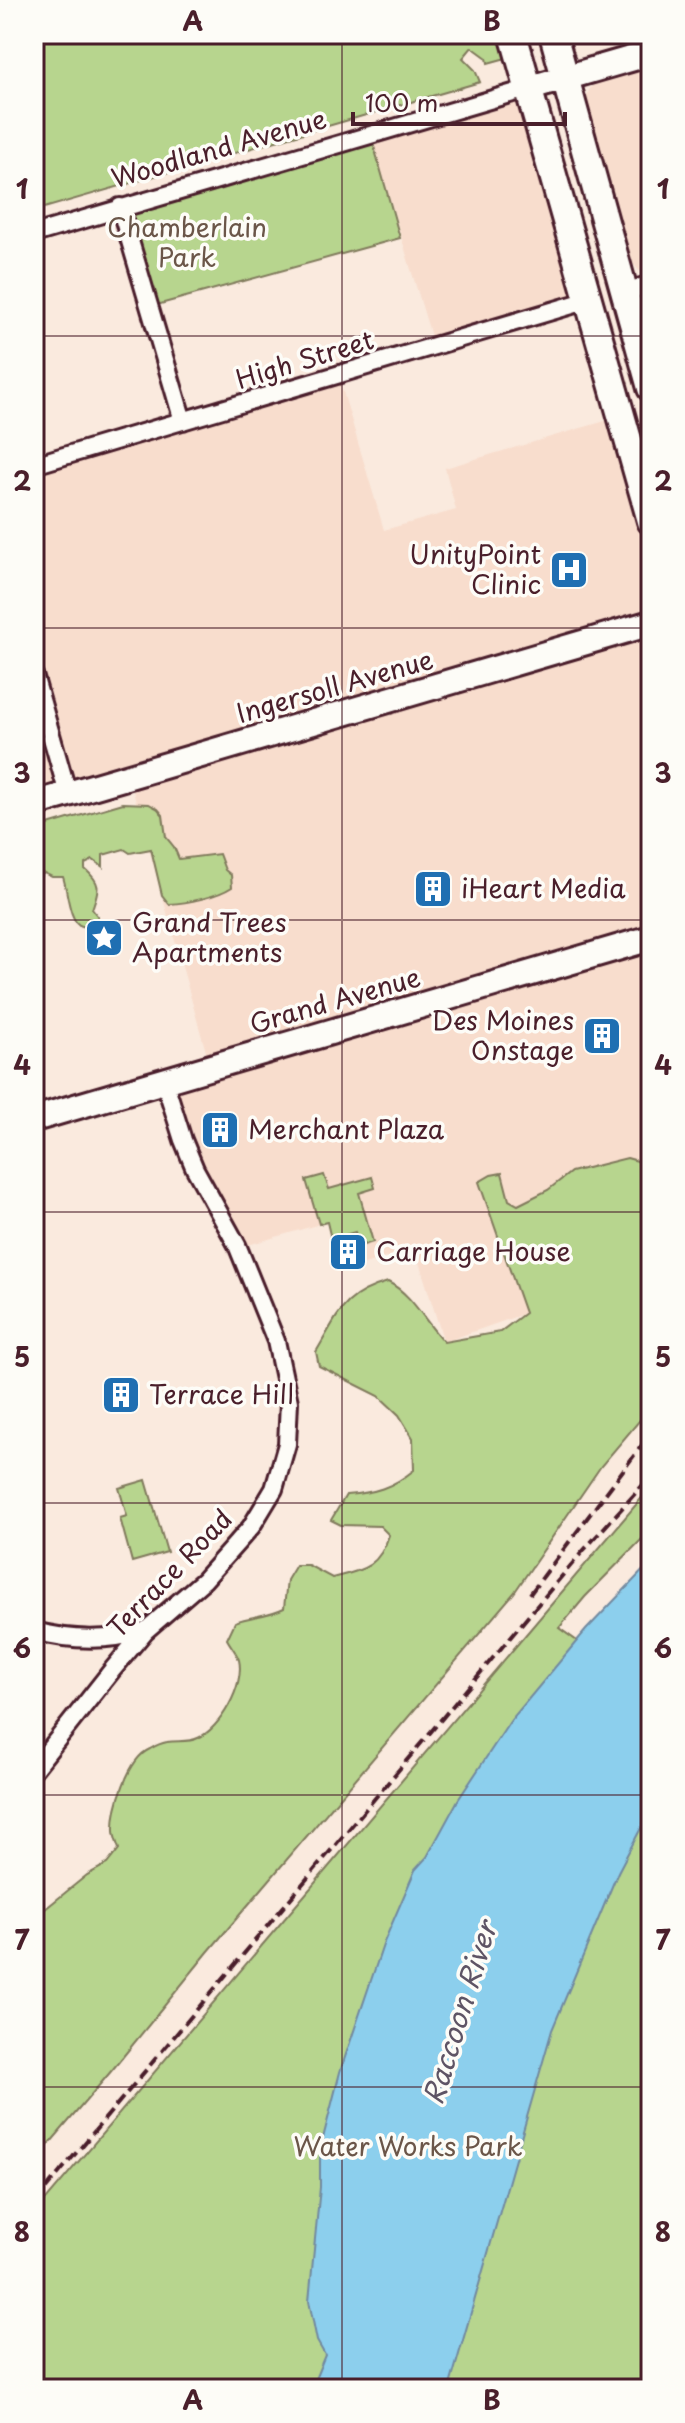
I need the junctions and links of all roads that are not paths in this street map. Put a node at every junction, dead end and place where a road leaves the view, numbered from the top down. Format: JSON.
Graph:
{"nodes":[{"id":1,"x":513,"y":34,"type":"edge"},
{"id":2,"x":553,"y":34,"type":"edge"},
{"id":3,"x":651,"y":53,"type":"edge"},
{"id":4,"x":565,"y":78,"type":"junction"},
{"id":5,"x":530,"y":88,"type":"junction"},
{"id":6,"x":120,"y":207,"type":"junction"},
{"id":7,"x":34,"y":234,"type":"edge"},
{"id":8,"x":651,"y":284,"type":"edge"},
{"id":9,"x":625,"y":292,"type":"junction"},
{"id":10,"x":589,"y":300,"type":"junction"},
{"id":11,"x":651,"y":388,"type":"edge"},
{"id":12,"x":183,"y":421,"type":"junction"},
{"id":13,"x":34,"y":465,"type":"edge"},
{"id":14,"x":651,"y":521,"type":"edge"},
{"id":15,"x":651,"y":623,"type":"edge"},
{"id":16,"x":34,"y":675,"type":"edge"},
{"id":17,"x":68,"y":794,"type":"junction"},
{"id":18,"x":34,"y":804,"type":"edge"},
{"id":19,"x":651,"y":938,"type":"edge"},
{"id":20,"x":164,"y":1080,"type":"junction"},
{"id":21,"x":34,"y":1119,"type":"edge"},
{"id":22,"x":34,"y":1631,"type":"edge"},
{"id":23,"x":145,"y":1631,"type":"junction"},
{"id":24,"x":34,"y":1769,"type":"edge"}],
"edges":[{"from":1,"to":5,"type":"main road"},
{"from":2,"to":4,"type":"main road"},
{"from":3,"to":4,"type":"main road","name":"Woodland Avenue"},
{"from":4,"to":5,"type":"main road","name":"Woodland Avenue"},
{"from":4,"to":9,"type":"main road"},
{"from":5,"to":6,"type":"street","name":"Woodland Avenue"},
{"from":5,"to":10,"type":"main road"},
{"from":6,"to":7,"type":"street","name":"Woodland Avenue"},
{"from":6,"to":12,"type":"street"},
{"from":8,"to":9,"type":"street"},
{"from":9,"to":11,"type":"main road"},
{"from":10,"to":12,"type":"street","name":"High Street"},
{"from":10,"to":14,"type":"main road"},
{"from":12,"to":13,"type":"street","name":"High Street"},
{"from":15,"to":17,"type":"main road","name":"Ingersoll Avenue"},
{"from":16,"to":17,"type":"street"},
{"from":17,"to":18,"type":"main road","name":"Ingersoll Avenue"},
{"from":19,"to":20,"type":"main road","name":"Grand Avenue"},
{"from":20,"to":21,"type":"main road","name":"Grand Avenue"},
{"from":20,"to":23,"type":"street","name":"Terrace Road"},
{"from":22,"to":23,"type":"street"},
{"from":23,"to":24,"type":"street","name":"Terrace Road"}]}
